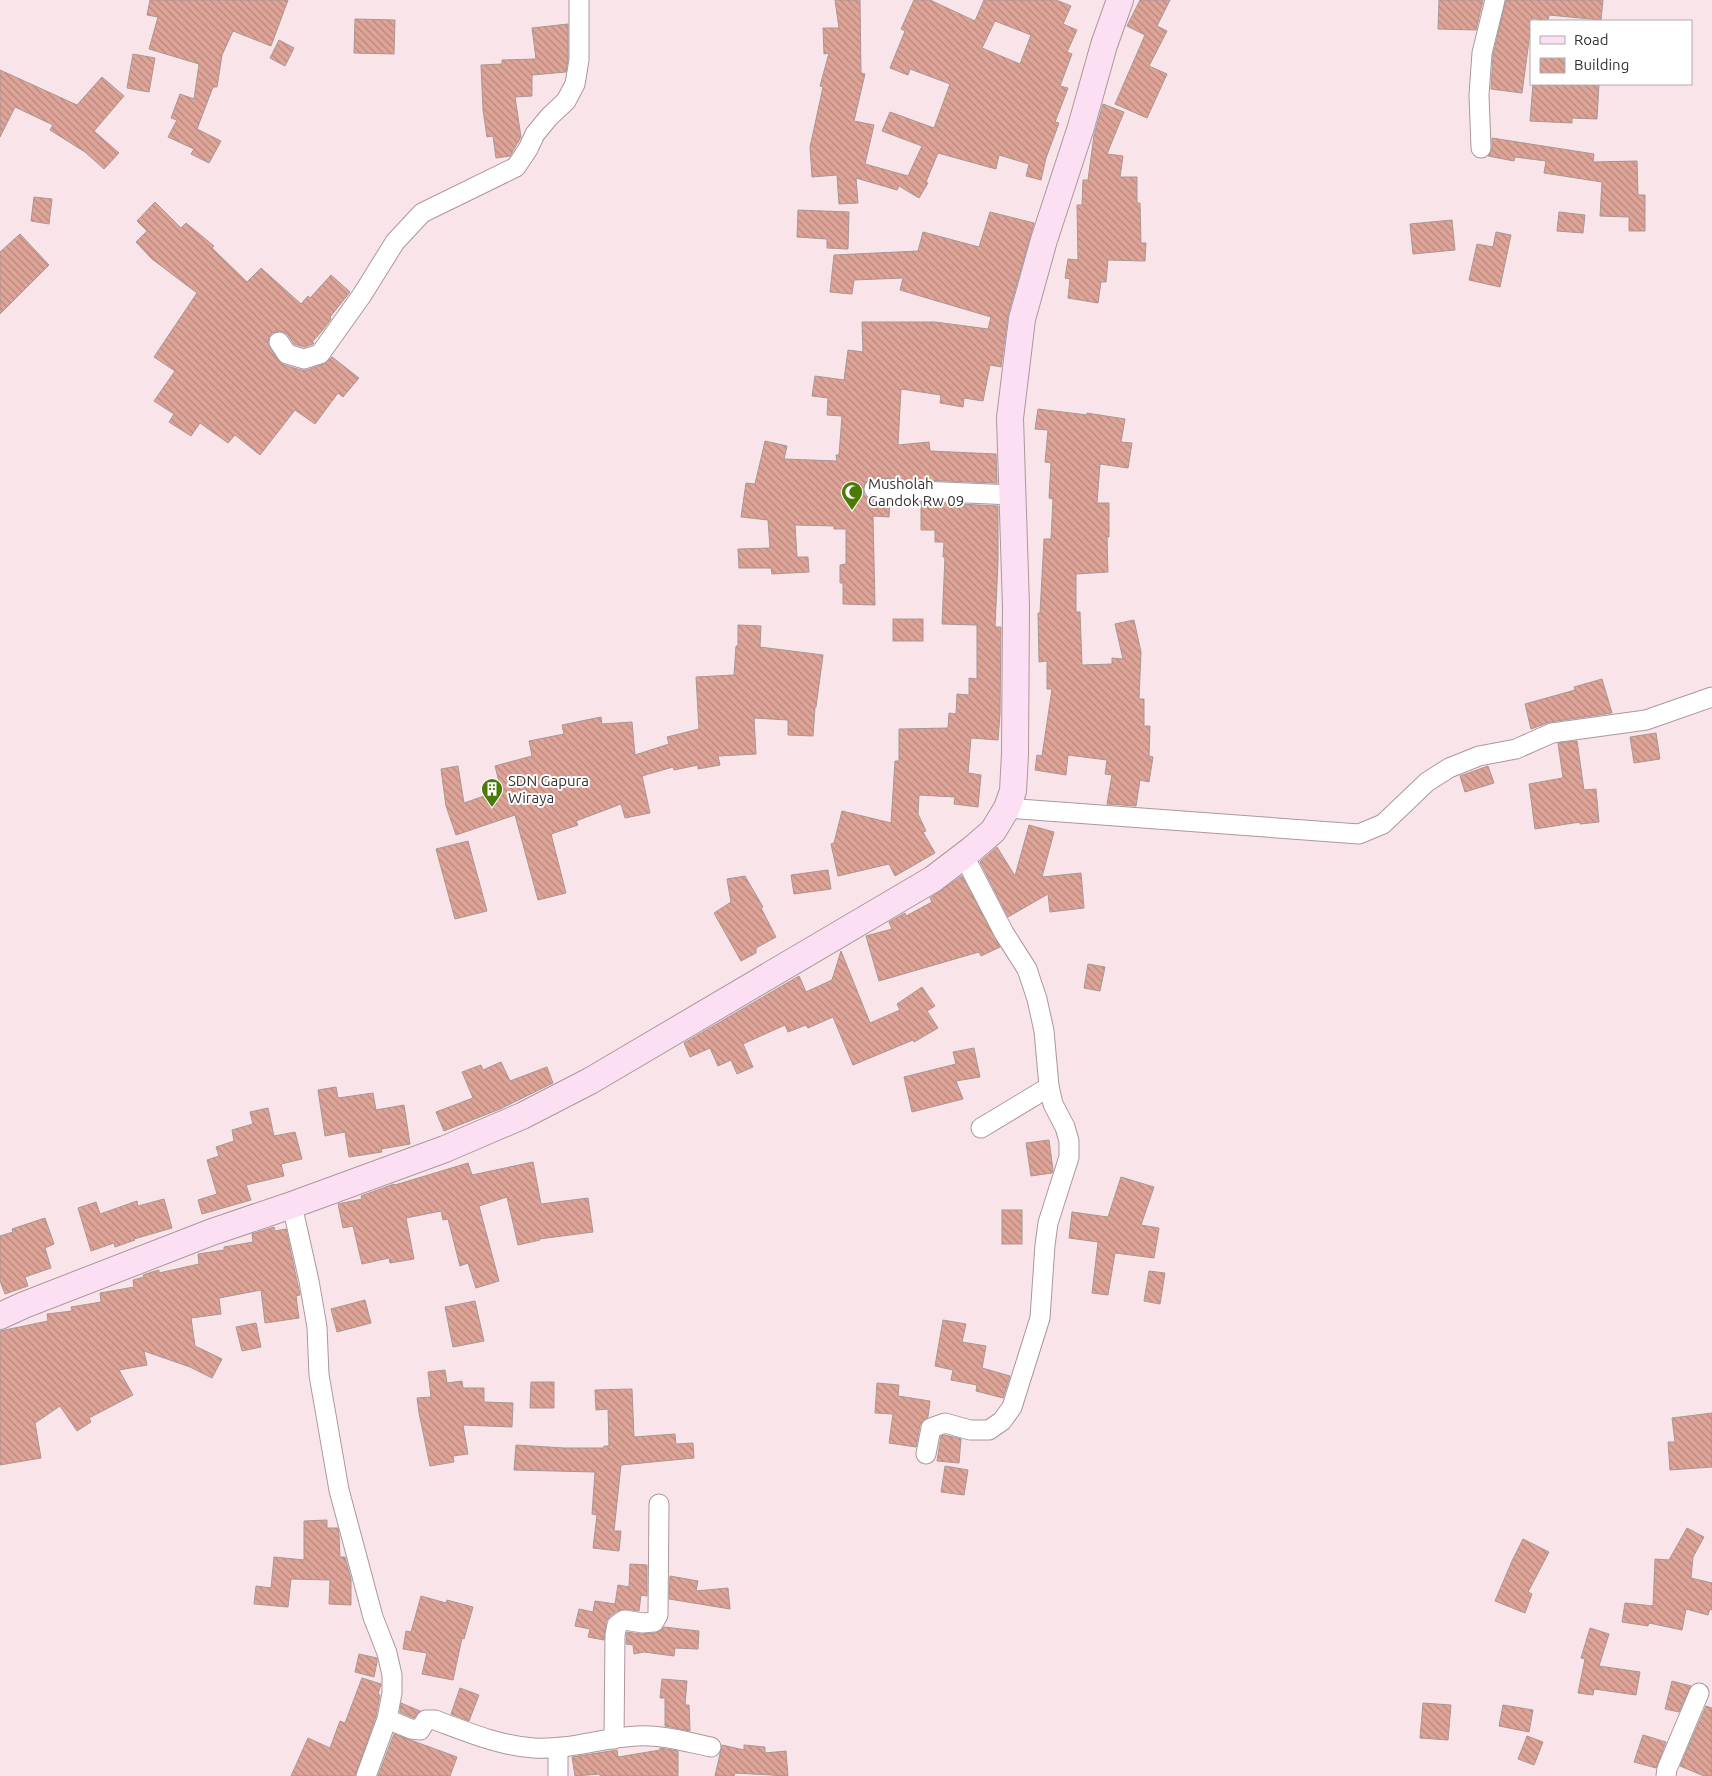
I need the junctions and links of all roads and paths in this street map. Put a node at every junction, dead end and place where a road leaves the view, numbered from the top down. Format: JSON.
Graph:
{"nodes":[{"id":1,"x":579,"y":0,"type":"edge"},
{"id":2,"x":1120,"y":0,"type":"edge"},
{"id":3,"x":1495,"y":0,"type":"edge"},
{"id":4,"x":1481,"y":148,"type":"dead end"},
{"id":5,"x":279,"y":342,"type":"dead end"},
{"id":6,"x":874,"y":489,"type":"dead end"},
{"id":7,"x":1013,"y":495,"type":"junction"},
{"id":8,"x":1712,"y":697,"type":"edge"},
{"id":9,"x":1007,"y":808,"type":"junction"},
{"id":10,"x":964,"y":856,"type":"junction"},
{"id":11,"x":1049,"y":1087,"type":"junction"},
{"id":12,"x":981,"y":1128,"type":"dead end"},
{"id":13,"x":292,"y":1205,"type":"junction"},
{"id":14,"x":0,"y":1316,"type":"edge"},
{"id":15,"x":926,"y":1454,"type":"dead end"},
{"id":16,"x":659,"y":1504,"type":"dead end"},
{"id":17,"x":1699,"y":1693,"type":"dead end"},
{"id":18,"x":387,"y":1719,"type":"junction"},
{"id":19,"x":614,"y":1739,"type":"junction"},
{"id":20,"x":711,"y":1747,"type":"dead end"},
{"id":21,"x":558,"y":1749,"type":"junction"},
{"id":22,"x":366,"y":1776,"type":"edge"},
{"id":23,"x":558,"y":1776,"type":"edge"},
{"id":24,"x":1666,"y":1776,"type":"edge"}],
"edges":[{"from":1,"to":5,"type":"street"},
{"from":2,"to":7,"type":"main road"},
{"from":3,"to":4,"type":"street"},
{"from":6,"to":7,"type":"street"},
{"from":7,"to":9,"type":"main road"},
{"from":8,"to":9,"type":"street"},
{"from":9,"to":10,"type":"main road"},
{"from":10,"to":11,"type":"street"},
{"from":10,"to":13,"type":"main road"},
{"from":11,"to":12,"type":"street"},
{"from":11,"to":15,"type":"street"},
{"from":13,"to":14,"type":"main road"},
{"from":13,"to":18,"type":"street"},
{"from":16,"to":19,"type":"street"},
{"from":17,"to":24,"type":"street"},
{"from":18,"to":21,"type":"street"},
{"from":18,"to":22,"type":"street"},
{"from":19,"to":20,"type":"street"},
{"from":19,"to":21,"type":"street"},
{"from":21,"to":23,"type":"street"}]}
